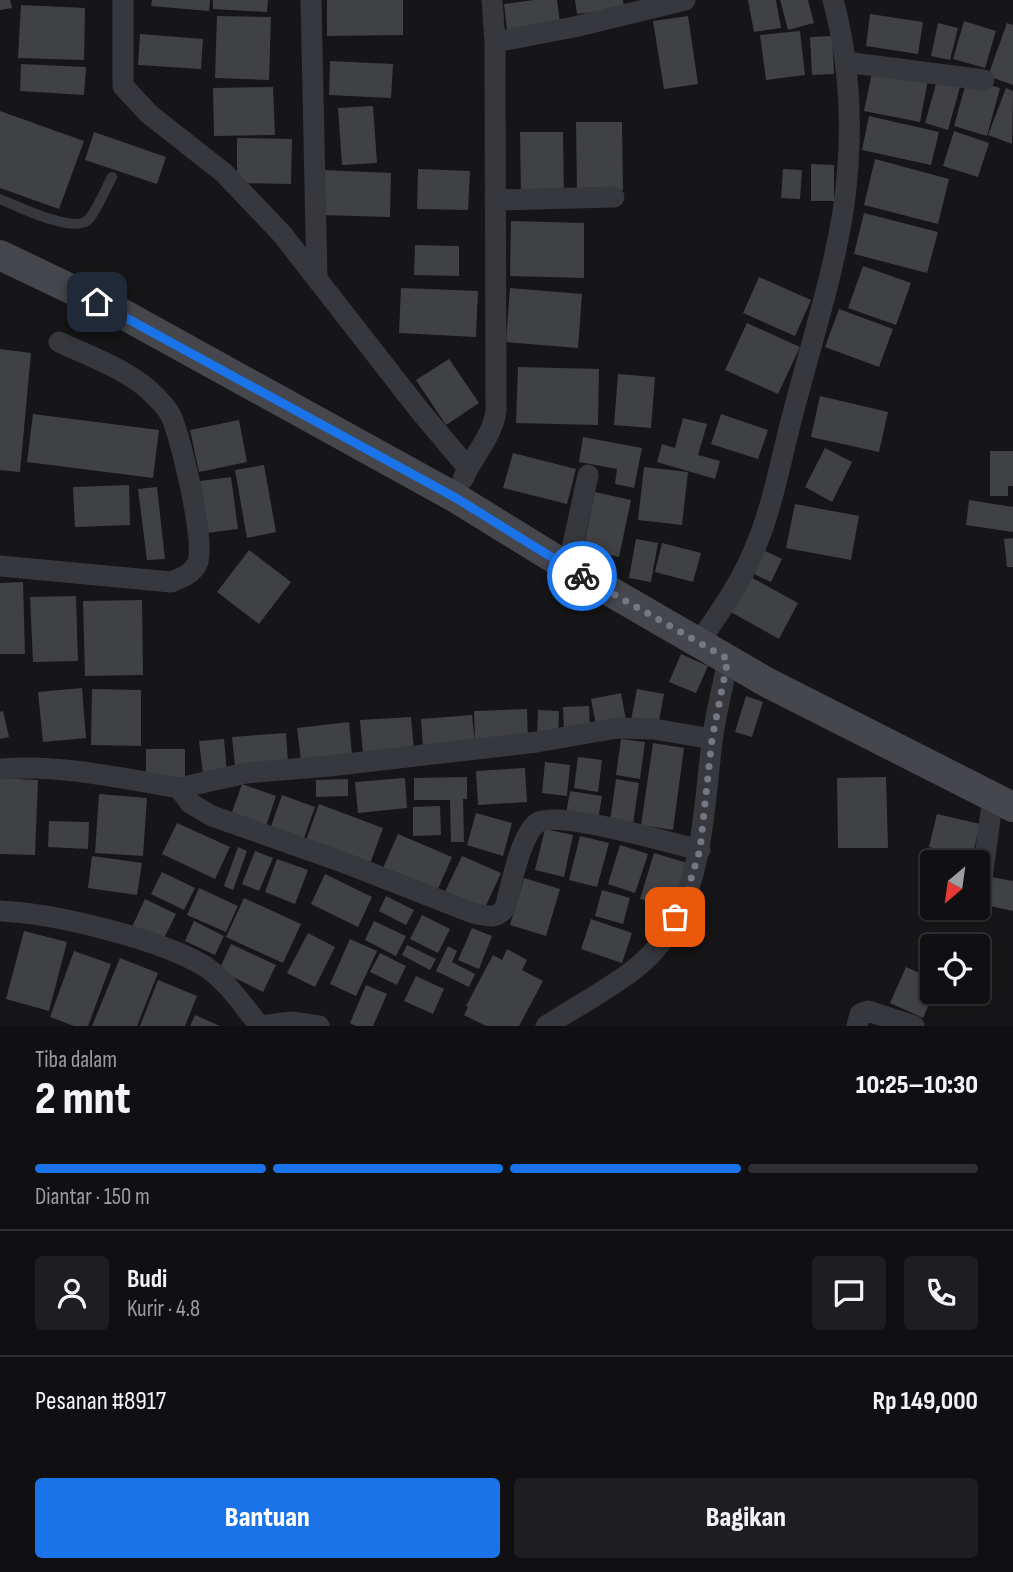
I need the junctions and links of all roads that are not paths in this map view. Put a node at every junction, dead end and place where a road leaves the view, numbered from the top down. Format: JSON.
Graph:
{"nodes":[{"id":1,"x":123,"y":0,"type":"edge"},
{"id":2,"x":311,"y":0,"type":"edge"},
{"id":3,"x":492,"y":0,"type":"edge"},
{"id":4,"x":685,"y":0,"type":"edge"},
{"id":5,"x":833,"y":0,"type":"edge"},
{"id":6,"x":495,"y":42,"type":"junction"},
{"id":7,"x":845,"y":62,"type":"junction"},
{"id":8,"x":984,"y":80,"type":"dead end"},
{"id":9,"x":112,"y":177,"type":"dead end"},
{"id":10,"x":614,"y":197,"type":"dead end"},
{"id":11,"x":0,"y":199,"type":"edge"},
{"id":12,"x":495,"y":200,"type":"junction"},
{"id":13,"x":0,"y":255,"type":"edge"},
{"id":14,"x":317,"y":279,"type":"junction"},
{"id":15,"x":59,"y":342,"type":"dead end"},
{"id":16,"x":468,"y":468,"type":"junction"},
{"id":17,"x":588,"y":475,"type":"dead end"},
{"id":18,"x":456,"y":498,"type":"junction"},
{"id":19,"x":0,"y":566,"type":"edge"},
{"id":20,"x":568,"y":567,"type":"junction"},
{"id":21,"x":698,"y":643,"type":"junction"},
{"id":22,"x":728,"y":659,"type":"junction"},
{"id":23,"x":712,"y":739,"type":"junction"},
{"id":24,"x":0,"y":769,"type":"edge"},
{"id":25,"x":179,"y":788,"type":"junction"},
{"id":26,"x":1003,"y":802,"type":"edge"},
{"id":27,"x":700,"y":850,"type":"junction"},
{"id":28,"x":990,"y":853,"type":"edge"},
{"id":29,"x":0,"y":911,"type":"edge"},
{"id":30,"x":319,"y":1026,"type":"edge"},
{"id":31,"x":546,"y":1026,"type":"edge"},
{"id":32,"x":857,"y":1026,"type":"edge"},
{"id":33,"x":914,"y":1026,"type":"edge"}],
"edges":[{"from":1,"to":14,"type":"street"},
{"from":2,"to":14,"type":"street"},
{"from":3,"to":6,"type":"street"},
{"from":4,"to":6,"type":"street"},
{"from":5,"to":7,"type":"street"},
{"from":6,"to":12,"type":"street"},
{"from":7,"to":8,"type":"street"},
{"from":7,"to":21,"type":"street"},
{"from":9,"to":11,"type":"lane"},
{"from":10,"to":12,"type":"street"},
{"from":12,"to":16,"type":"street"},
{"from":13,"to":18,"type":"street"},
{"from":14,"to":16,"type":"street"},
{"from":15,"to":19,"type":"street"},
{"from":16,"to":18,"type":"street"},
{"from":17,"to":20,"type":"street"},
{"from":18,"to":20,"type":"street"},
{"from":20,"to":21,"type":"street"},
{"from":21,"to":22,"type":"street"},
{"from":22,"to":23,"type":"street"},
{"from":22,"to":26,"type":"street"},
{"from":23,"to":25,"type":"street"},
{"from":23,"to":27,"type":"street"},
{"from":24,"to":25,"type":"street"},
{"from":25,"to":27,"type":"street"},
{"from":26,"to":28,"type":"street"},
{"from":27,"to":31,"type":"street"},
{"from":29,"to":30,"type":"street"},
{"from":32,"to":33,"type":"street"}]}
